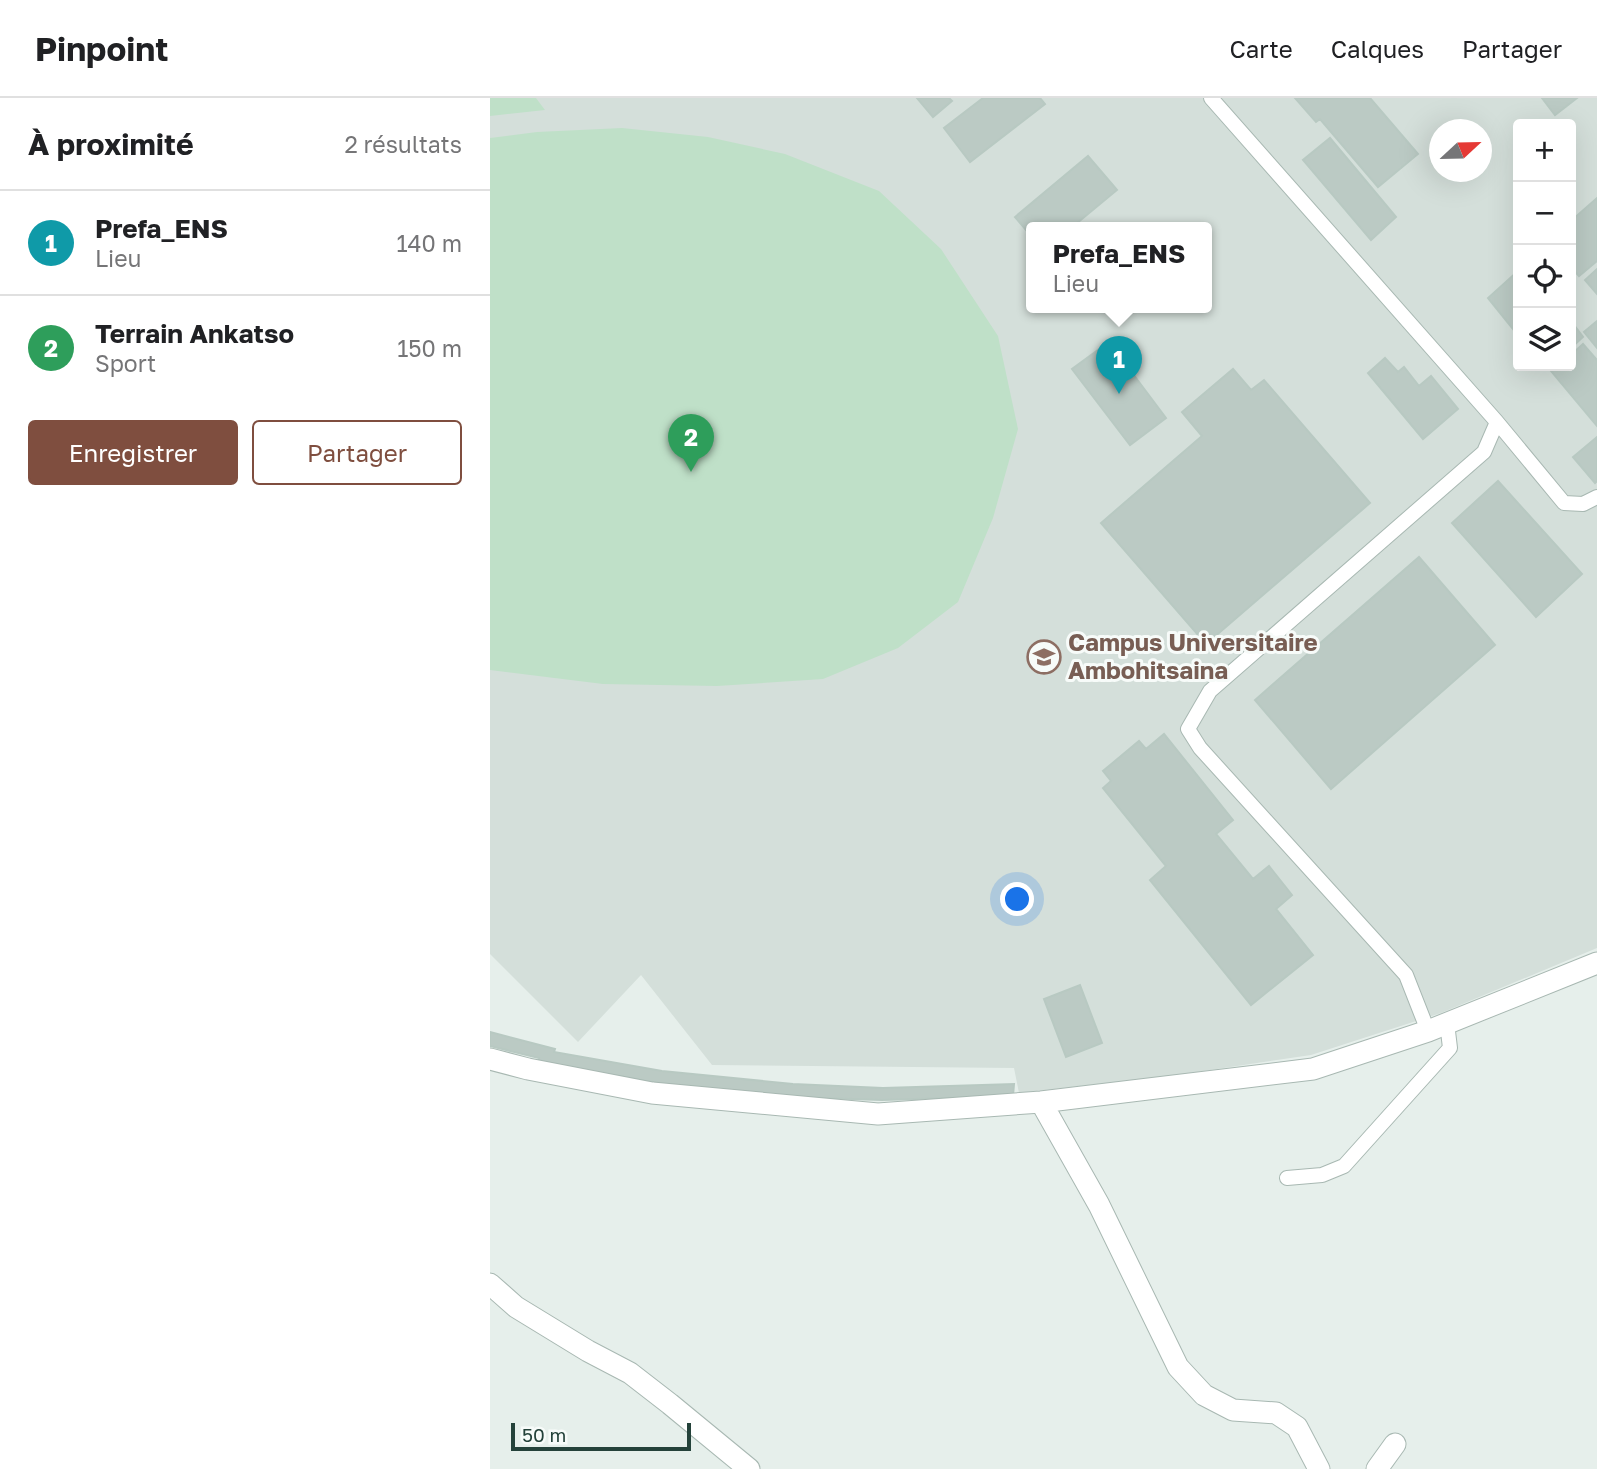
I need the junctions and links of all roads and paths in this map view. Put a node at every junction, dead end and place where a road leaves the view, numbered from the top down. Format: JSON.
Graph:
{"nodes":[{"id":1,"x":1211,"y":98,"type":"edge"},
{"id":2,"x":1497,"y":422,"type":"junction"},
{"id":3,"x":1597,"y":498,"type":"edge"},
{"id":4,"x":1597,"y":963,"type":"edge"},
{"id":5,"x":1438,"y":1027,"type":"junction"},
{"id":6,"x":490,"y":1059,"type":"edge"},
{"id":7,"x":1041,"y":1101,"type":"junction"},
{"id":8,"x":1287,"y":1178,"type":"dead end"},
{"id":9,"x":490,"y":1284,"type":"edge"},
{"id":10,"x":1395,"y":1444,"type":"dead end"},
{"id":11,"x":749,"y":1469,"type":"edge"},
{"id":12,"x":1319,"y":1469,"type":"edge"},
{"id":13,"x":1377,"y":1469,"type":"edge"}],
"edges":[{"from":1,"to":2,"type":"lane"},
{"from":2,"to":3,"type":"lane"},
{"from":2,"to":5,"type":"lane"},
{"from":4,"to":5,"type":"street"},
{"from":5,"to":7,"type":"street"},
{"from":5,"to":8,"type":"lane"},
{"from":6,"to":7,"type":"street"},
{"from":7,"to":12,"type":"street"},
{"from":9,"to":11,"type":"street"},
{"from":10,"to":13,"type":"street"}]}
